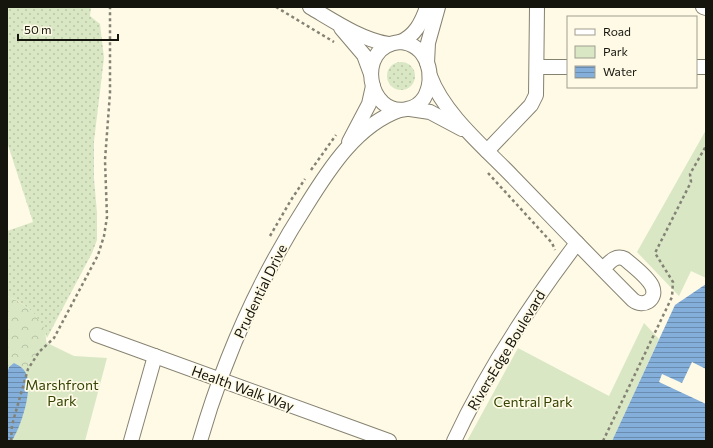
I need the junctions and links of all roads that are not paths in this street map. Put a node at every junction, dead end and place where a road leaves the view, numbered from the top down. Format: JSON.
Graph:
{"nodes":[{"id":1,"x":310,"y":7,"type":"edge"},
{"id":2,"x":427,"y":7,"type":"edge"},
{"id":3,"x":438,"y":7,"type":"edge"},
{"id":4,"x":537,"y":7,"type":"edge"},
{"id":5,"x":703,"y":7,"type":"edge"},
{"id":6,"x":706,"y":8,"type":"edge"},
{"id":7,"x":335,"y":22,"type":"junction"},
{"id":8,"x":394,"y":43,"type":"junction"},
{"id":9,"x":537,"y":67,"type":"junction"},
{"id":10,"x":567,"y":67,"type":"edge"},
{"id":11,"x":429,"y":70,"type":"junction"},
{"id":12,"x":372,"y":80,"type":"junction"},
{"id":13,"x":405,"y":110,"type":"junction"},
{"id":14,"x":473,"y":136,"type":"junction"},
{"id":15,"x":487,"y":151,"type":"junction"},
{"id":16,"x":343,"y":153,"type":"junction"},
{"id":17,"x":577,"y":243,"type":"junction"},
{"id":18,"x":603,"y":269,"type":"dead end"},
{"id":19,"x":97,"y":335,"type":"dead end"},
{"id":20,"x":155,"y":356,"type":"junction"},
{"id":21,"x":220,"y":380,"type":"junction"},
{"id":22,"x":131,"y":441,"type":"edge"},
{"id":23,"x":200,"y":441,"type":"edge"},
{"id":24,"x":389,"y":441,"type":"edge"},
{"id":25,"x":454,"y":441,"type":"edge"}],
"edges":[{"from":1,"to":7,"type":"street"},
{"from":2,"to":8,"type":"street"},
{"from":3,"to":11,"type":"street"},
{"from":4,"to":9,"type":"street"},
{"from":5,"to":6,"type":"street"},
{"from":7,"to":8,"type":"street"},
{"from":7,"to":12,"type":"street"},
{"from":8,"to":11,"type":"street"},
{"from":8,"to":12,"type":"street"},
{"from":9,"to":10,"type":"street"},
{"from":9,"to":15,"type":"street"},
{"from":11,"to":13,"type":"street"},
{"from":11,"to":14,"type":"street"},
{"from":12,"to":13,"type":"street"},
{"from":12,"to":16,"type":"street","name":"Prudential Drive"},
{"from":13,"to":14,"type":"street"},
{"from":13,"to":16,"type":"street","name":"Prudential Drive"},
{"from":14,"to":15,"type":"street"},
{"from":15,"to":17,"type":"street"},
{"from":16,"to":21,"type":"street","name":"Prudential Drive"},
{"from":17,"to":18,"type":"street"},
{"from":17,"to":25,"type":"street","name":"RiversEdge Boulevard"},
{"from":19,"to":20,"type":"street","name":"Health Walk Way"},
{"from":20,"to":21,"type":"street","name":"Health Walk Way"},
{"from":20,"to":22,"type":"street"},
{"from":21,"to":23,"type":"street","name":"Prudential Drive"},
{"from":21,"to":24,"type":"street","name":"Health Walk Way"}]}
